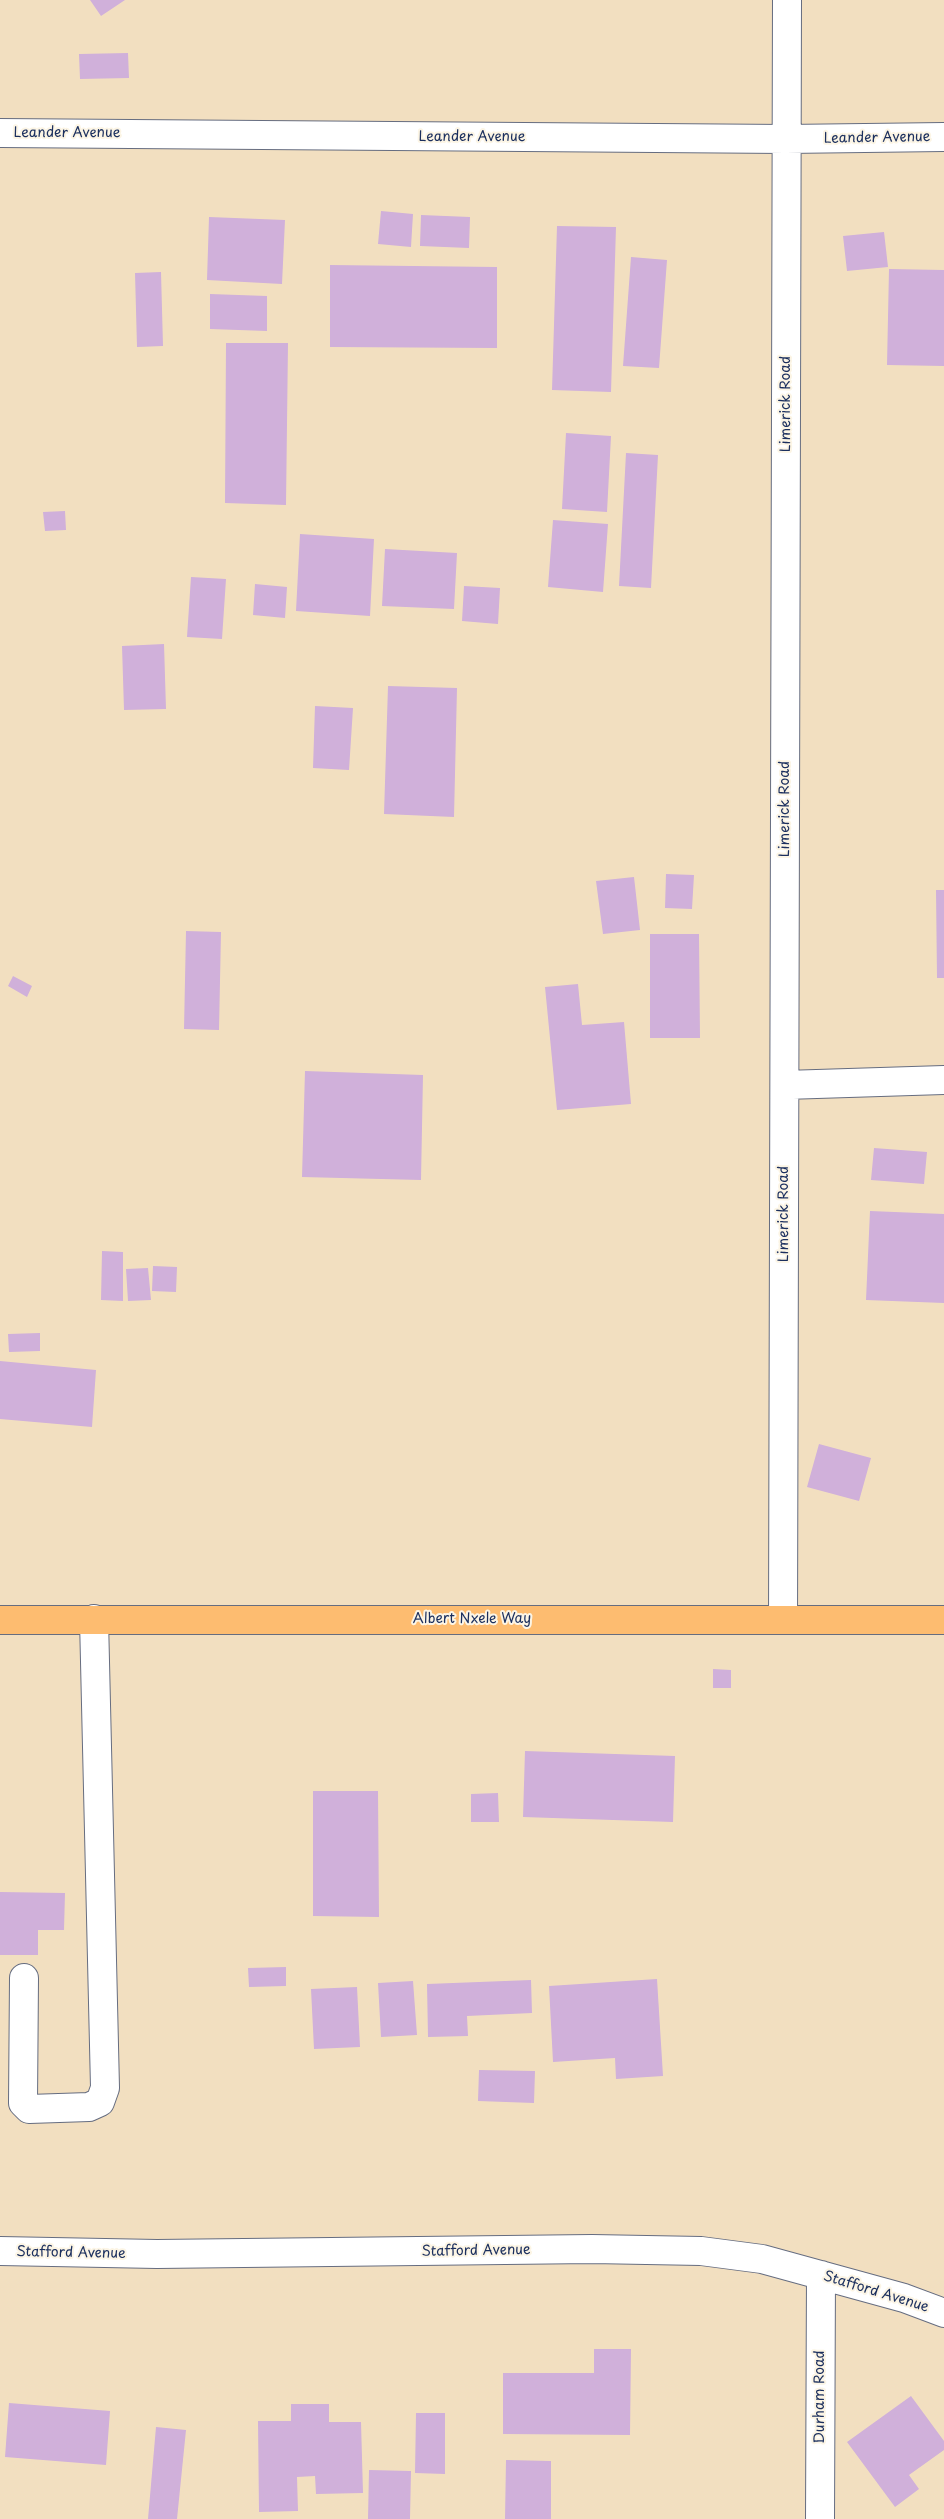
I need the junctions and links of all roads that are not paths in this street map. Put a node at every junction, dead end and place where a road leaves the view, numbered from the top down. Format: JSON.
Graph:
{"nodes":[{"id":1,"x":786,"y":0,"type":"edge"},
{"id":2,"x":0,"y":133,"type":"edge"},
{"id":3,"x":944,"y":137,"type":"edge"},
{"id":4,"x":786,"y":139,"type":"junction"},
{"id":5,"x":944,"y":1080,"type":"edge"},
{"id":6,"x":785,"y":1085,"type":"junction"},
{"id":7,"x":783,"y":1619,"type":"junction"},
{"id":8,"x":0,"y":1620,"type":"edge"},
{"id":9,"x":94,"y":1620,"type":"junction"},
{"id":10,"x":944,"y":1620,"type":"edge"},
{"id":11,"x":24,"y":1978,"type":"dead end"},
{"id":12,"x":0,"y":2251,"type":"edge"},
{"id":13,"x":821,"y":2275,"type":"junction"},
{"id":14,"x":944,"y":2313,"type":"edge"},
{"id":15,"x":820,"y":2519,"type":"edge"}],
"edges":[{"from":1,"to":4,"type":"street","name":"Limerick Road"},
{"from":2,"to":4,"type":"street","name":"Leander Avenue"},
{"from":3,"to":4,"type":"street","name":"Leander Avenue"},
{"from":4,"to":6,"type":"street","name":"Limerick Road"},
{"from":5,"to":6,"type":"street"},
{"from":6,"to":7,"type":"street","name":"Limerick Road"},
{"from":7,"to":9,"type":"main road","name":"Albert Nxele Way"},
{"from":7,"to":10,"type":"main road","name":"Albert Nxele Way"},
{"from":8,"to":9,"type":"main road","name":"Albert Nxele Way"},
{"from":9,"to":11,"type":"street"},
{"from":12,"to":13,"type":"street","name":"Stafford Avenue"},
{"from":13,"to":14,"type":"street","name":"Stafford Avenue"},
{"from":13,"to":15,"type":"street","name":"Durham Road"}]}
